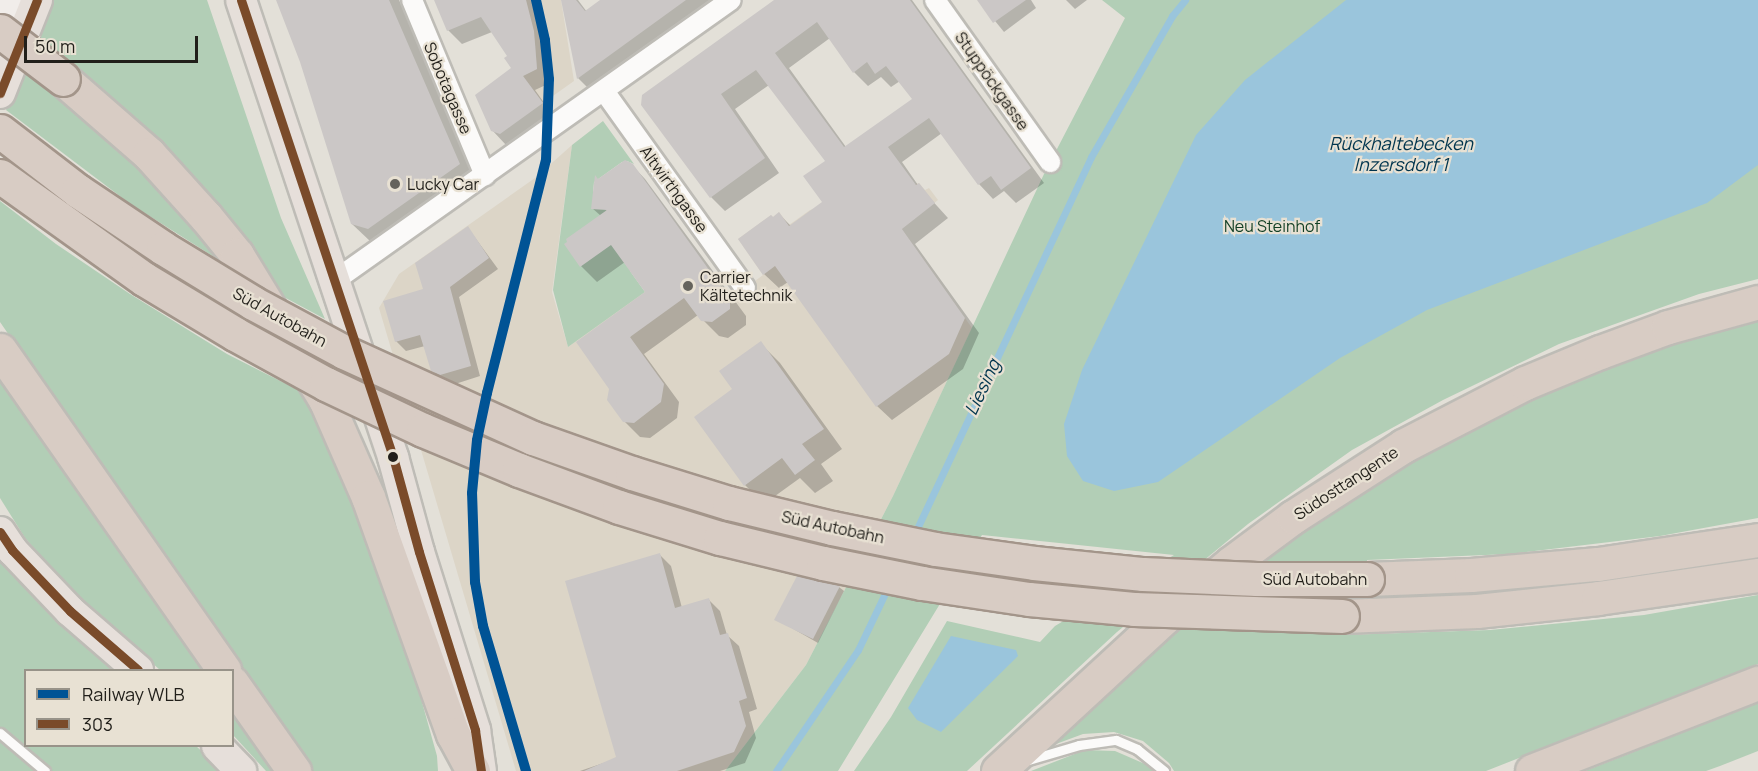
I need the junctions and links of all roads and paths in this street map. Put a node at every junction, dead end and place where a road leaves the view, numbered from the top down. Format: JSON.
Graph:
{"nodes":[{"id":1,"x":4,"y":0,"type":"edge"},
{"id":2,"x":37,"y":0,"type":"edge"},
{"id":3,"x":241,"y":0,"type":"edge"},
{"id":4,"x":412,"y":0,"type":"edge"},
{"id":5,"x":731,"y":0,"type":"edge"},
{"id":6,"x":935,"y":0,"type":"edge"},
{"id":7,"x":13,"y":30,"type":"edge"},
{"id":8,"x":604,"y":91,"type":"junction"},
{"id":9,"x":0,"y":93,"type":"edge"},
{"id":10,"x":0,"y":131,"type":"edge"},
{"id":11,"x":1050,"y":162,"type":"dead end"},
{"id":12,"x":485,"y":175,"type":"junction"},
{"id":13,"x":0,"y":176,"type":"edge"},
{"id":14,"x":334,"y":281,"type":"junction"},
{"id":15,"x":745,"y":288,"type":"dead end"},
{"id":16,"x":1758,"y":302,"type":"edge"},
{"id":17,"x":1,"y":351,"type":"edge"},
{"id":18,"x":0,"y":532,"type":"edge"},
{"id":19,"x":1758,"y":540,"type":"edge"},
{"id":20,"x":1758,"y":575,"type":"edge"},
{"id":21,"x":137,"y":669,"type":"edge"},
{"id":22,"x":223,"y":669,"type":"edge"},
{"id":23,"x":1758,"y":682,"type":"edge"},
{"id":24,"x":234,"y":686,"type":"edge"},
{"id":25,"x":0,"y":733,"type":"edge"},
{"id":26,"x":218,"y":747,"type":"edge"},
{"id":27,"x":467,"y":763,"type":"edge"},
{"id":28,"x":999,"y":770,"type":"edge"},
{"id":29,"x":45,"y":771,"type":"edge"},
{"id":30,"x":241,"y":771,"type":"edge"},
{"id":31,"x":294,"y":771,"type":"edge"},
{"id":32,"x":1164,"y":771,"type":"edge"},
{"id":33,"x":1532,"y":771,"type":"edge"}],
"edges":[{"from":1,"to":7,"type":"main road"},
{"from":2,"to":7,"type":"main road"},
{"from":3,"to":14,"type":"main road"},
{"from":4,"to":12,"type":"street","name":"Sobotagasse"},
{"from":5,"to":8,"type":"street"},
{"from":6,"to":11,"type":"street","name":"Stuppöckgasse"},
{"from":7,"to":9,"type":"main road"},
{"from":7,"to":27,"type":"highway","bridge":true},
{"from":8,"to":12,"type":"street"},
{"from":8,"to":15,"type":"street","name":"Altwirthgasse"},
{"from":10,"to":19,"type":"highway","name":"Süd Autobahn","bridge":true},
{"from":12,"to":14,"type":"street"},
{"from":13,"to":20,"type":"highway","bridge":true},
{"from":14,"to":27,"type":"main road"},
{"from":16,"to":28,"type":"highway","name":"Südosttangente"},
{"from":17,"to":22,"type":"highway"},
{"from":18,"to":21,"type":"main road"},
{"from":23,"to":33,"type":"highway"},
{"from":24,"to":31,"type":"highway"},
{"from":25,"to":29,"type":"lane"},
{"from":26,"to":30,"type":"main road"},
{"from":28,"to":32,"type":"lane"}]}
